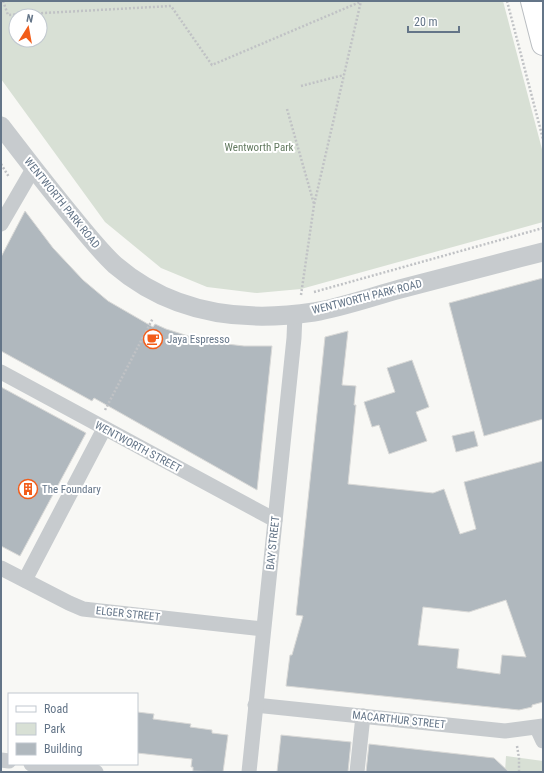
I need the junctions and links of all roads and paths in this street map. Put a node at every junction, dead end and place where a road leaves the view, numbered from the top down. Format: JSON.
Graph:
{"nodes":[{"id":1,"x":3,"y":1,"type":"edge"},
{"id":2,"x":507,"y":1,"type":"edge"},
{"id":3,"x":532,"y":1,"type":"edge"},
{"id":4,"x":360,"y":2,"type":"edge"},
{"id":5,"x":543,"y":44,"type":"edge"},
{"id":6,"x":344,"y":75,"type":"junction"},
{"id":7,"x":301,"y":86,"type":"dead end"},
{"id":8,"x":287,"y":109,"type":"dead end"},
{"id":9,"x":1,"y":126,"type":"edge"},
{"id":10,"x":543,"y":139,"type":"edge"},
{"id":11,"x":1,"y":164,"type":"edge"},
{"id":12,"x":33,"y":169,"type":"junction"},
{"id":13,"x":9,"y":177,"type":"dead end"},
{"id":14,"x":314,"y":205,"type":"junction"},
{"id":15,"x":1,"y":224,"type":"edge"},
{"id":16,"x":543,"y":228,"type":"edge"},
{"id":17,"x":543,"y":252,"type":"edge"},
{"id":18,"x":311,"y":293,"type":"dead end"},
{"id":19,"x":306,"y":294,"type":"dead end"},
{"id":20,"x":301,"y":295,"type":"junction"},
{"id":21,"x":294,"y":305,"type":"junction"},
{"id":22,"x":153,"y":318,"type":"dead end"},
{"id":23,"x":1,"y":372,"type":"edge"},
{"id":24,"x":104,"y":411,"type":"dead end"},
{"id":25,"x":104,"y":429,"type":"junction"},
{"id":26,"x":275,"y":520,"type":"junction"},
{"id":27,"x":1,"y":568,"type":"edge"},
{"id":28,"x":25,"y":580,"type":"junction"},
{"id":29,"x":263,"y":628,"type":"junction"},
{"id":30,"x":255,"y":705,"type":"junction"},
{"id":31,"x":363,"y":716,"type":"junction"},
{"id":32,"x":541,"y":732,"type":"edge"},
{"id":33,"x":517,"y":746,"type":"dead end"},
{"id":34,"x":39,"y":765,"type":"edge"},
{"id":35,"x":96,"y":772,"type":"edge"},
{"id":36,"x":249,"y":772,"type":"edge"},
{"id":37,"x":357,"y":772,"type":"edge"},
{"id":38,"x":519,"y":772,"type":"edge"}],
"edges":[{"from":1,"to":4,"type":"path"},
{"from":2,"to":10,"type":"path"},
{"from":3,"to":5,"type":"main road"},
{"from":4,"to":6,"type":"path"},
{"from":6,"to":7,"type":"path"},
{"from":6,"to":14,"type":"path"},
{"from":8,"to":14,"type":"path"},
{"from":9,"to":12,"type":"street","name":"WENTWORTH PARK ROAD"},
{"from":11,"to":13,"type":"path"},
{"from":12,"to":15,"type":"street"},
{"from":12,"to":21,"type":"street","name":"WENTWORTH PARK ROAD"},
{"from":14,"to":20,"type":"path"},
{"from":16,"to":18,"type":"path"},
{"from":17,"to":21,"type":"street","name":"WENTWORTH PARK ROAD"},
{"from":19,"to":20,"type":"path"},
{"from":20,"to":21,"type":"path"},
{"from":21,"to":26,"type":"street","name":"BAY STREET"},
{"from":22,"to":24,"type":"path"},
{"from":23,"to":25,"type":"street","name":"WENTWORTH STREET"},
{"from":25,"to":26,"type":"street","name":"WENTWORTH STREET"},
{"from":25,"to":28,"type":"street"},
{"from":26,"to":29,"type":"street","name":"BAY STREET"},
{"from":27,"to":28,"type":"street","name":"ELGER STREET"},
{"from":28,"to":29,"type":"street","name":"ELGER STREET"},
{"from":29,"to":30,"type":"street","name":"BAY STREET"},
{"from":30,"to":31,"type":"street","name":"MACARTHUR STREET"},
{"from":30,"to":36,"type":"street","name":"BAY STREET"},
{"from":31,"to":32,"type":"street","name":"MACARTHUR STREET"},
{"from":31,"to":37,"type":"street"},
{"from":33,"to":38,"type":"path"},
{"from":34,"to":35,"type":"street"}]}
